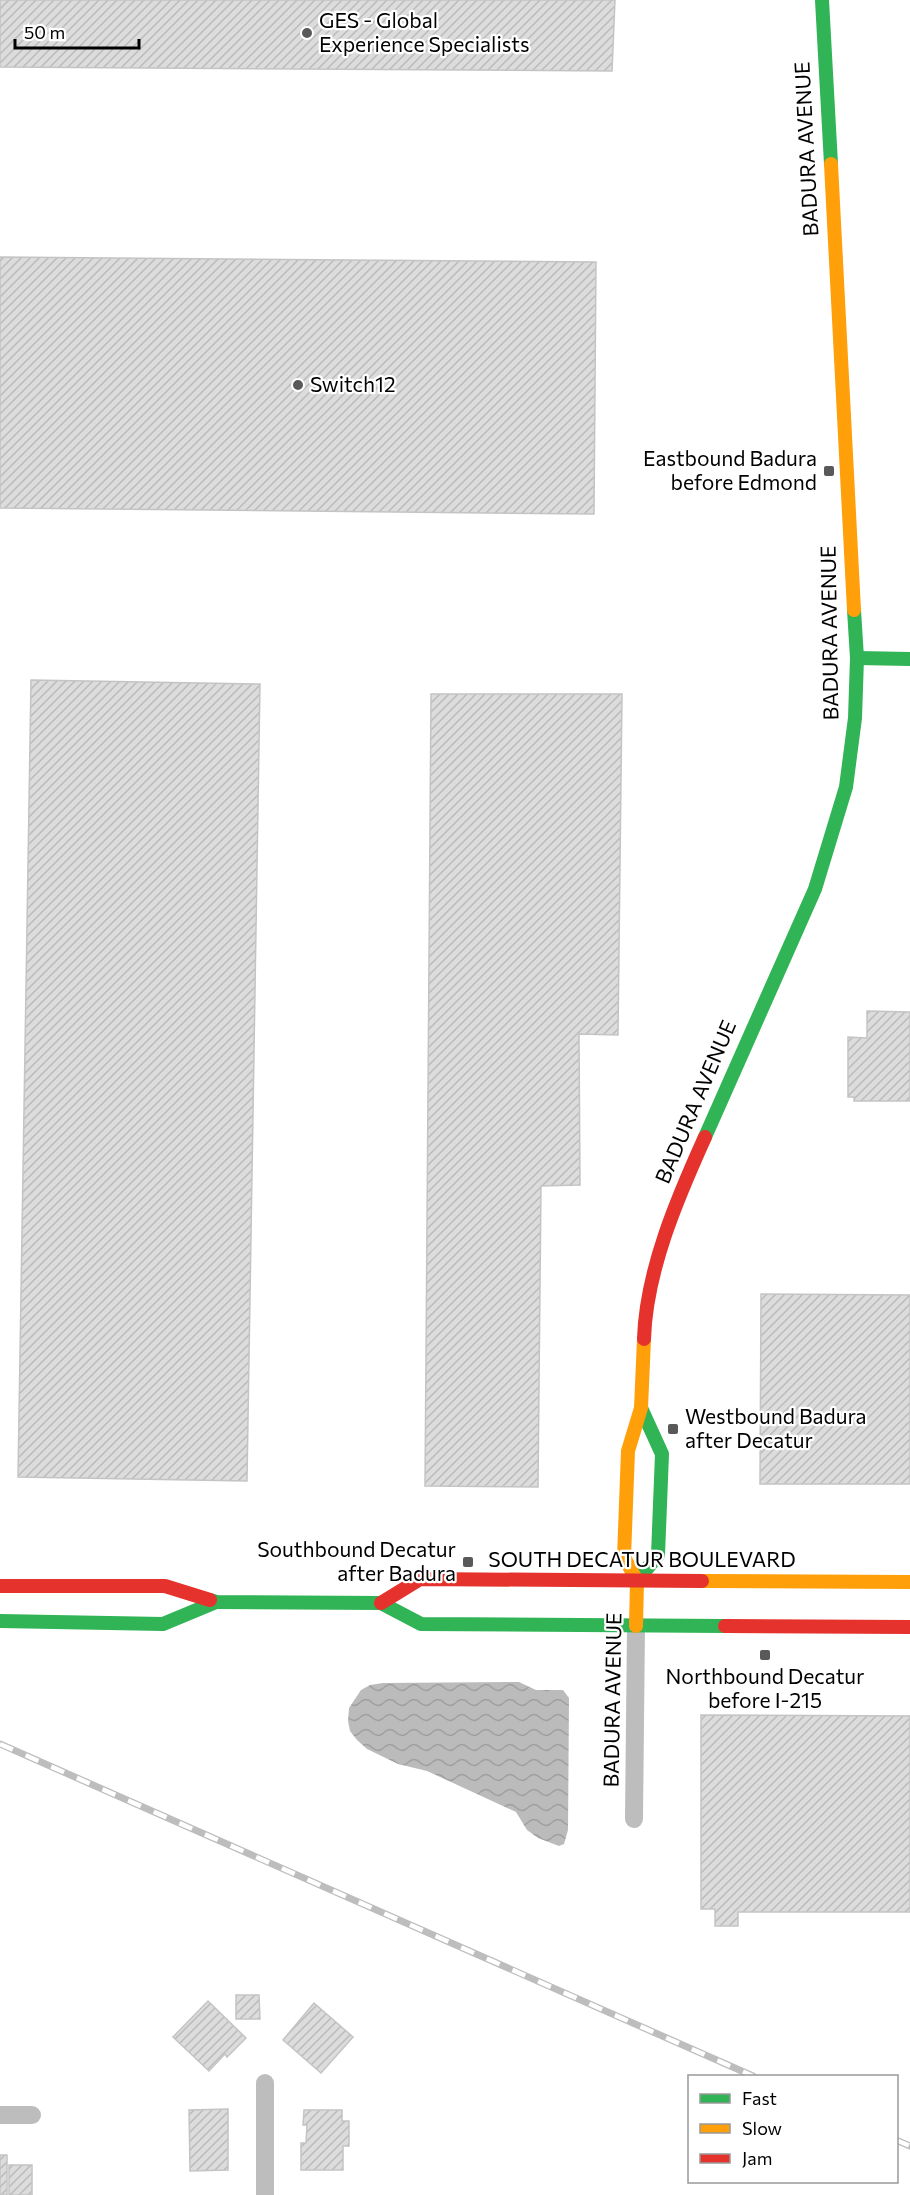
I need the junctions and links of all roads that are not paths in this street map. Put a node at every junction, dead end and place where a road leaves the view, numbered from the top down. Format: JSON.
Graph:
{"nodes":[{"id":1,"x":822,"y":0,"type":"edge"},
{"id":2,"x":857,"y":658,"type":"junction"},
{"id":3,"x":910,"y":659,"type":"edge"},
{"id":4,"x":642,"y":1408,"type":"junction"},
{"id":5,"x":637,"y":1581,"type":"junction"},
{"id":6,"x":910,"y":1582,"type":"edge"},
{"id":7,"x":0,"y":1586,"type":"edge"},
{"id":8,"x":216,"y":1602,"type":"junction"},
{"id":9,"x":381,"y":1603,"type":"junction"},
{"id":10,"x":0,"y":1622,"type":"edge"},
{"id":11,"x":636,"y":1626,"type":"junction"},
{"id":12,"x":910,"y":1627,"type":"edge"},
{"id":13,"x":634,"y":1819,"type":"dead end"},
{"id":14,"x":265,"y":2083,"type":"dead end"},
{"id":15,"x":0,"y":2115,"type":"edge"},
{"id":16,"x":32,"y":2115,"type":"dead end"},
{"id":17,"x":265,"y":2195,"type":"edge"}],
"edges":[{"from":1,"to":2,"type":"main road","name":"BADURA AVENUE"},
{"from":2,"to":3,"type":"main road"},
{"from":2,"to":4,"type":"main road","name":"BADURA AVENUE"},
{"from":4,"to":5,"type":"main road","name":"BADURA AVENUE"},
{"from":4,"to":5,"type":"main road","name":"BADURA AVENUE"},
{"from":5,"to":6,"type":"main road","name":"SOUTH DECATUR BOULEVARD"},
{"from":5,"to":9,"type":"main road","name":"SOUTH DECATUR BOULEVARD"},
{"from":5,"to":11,"type":"main road","name":"BADURA AVENUE"},
{"from":7,"to":8,"type":"main road"},
{"from":8,"to":9,"type":"main road"},
{"from":8,"to":10,"type":"main road"},
{"from":9,"to":11,"type":"main road"},
{"from":11,"to":12,"type":"main road"},
{"from":11,"to":13,"type":"street","name":"BADURA AVENUE"},
{"from":14,"to":17,"type":"street"},
{"from":15,"to":16,"type":"street"}]}
